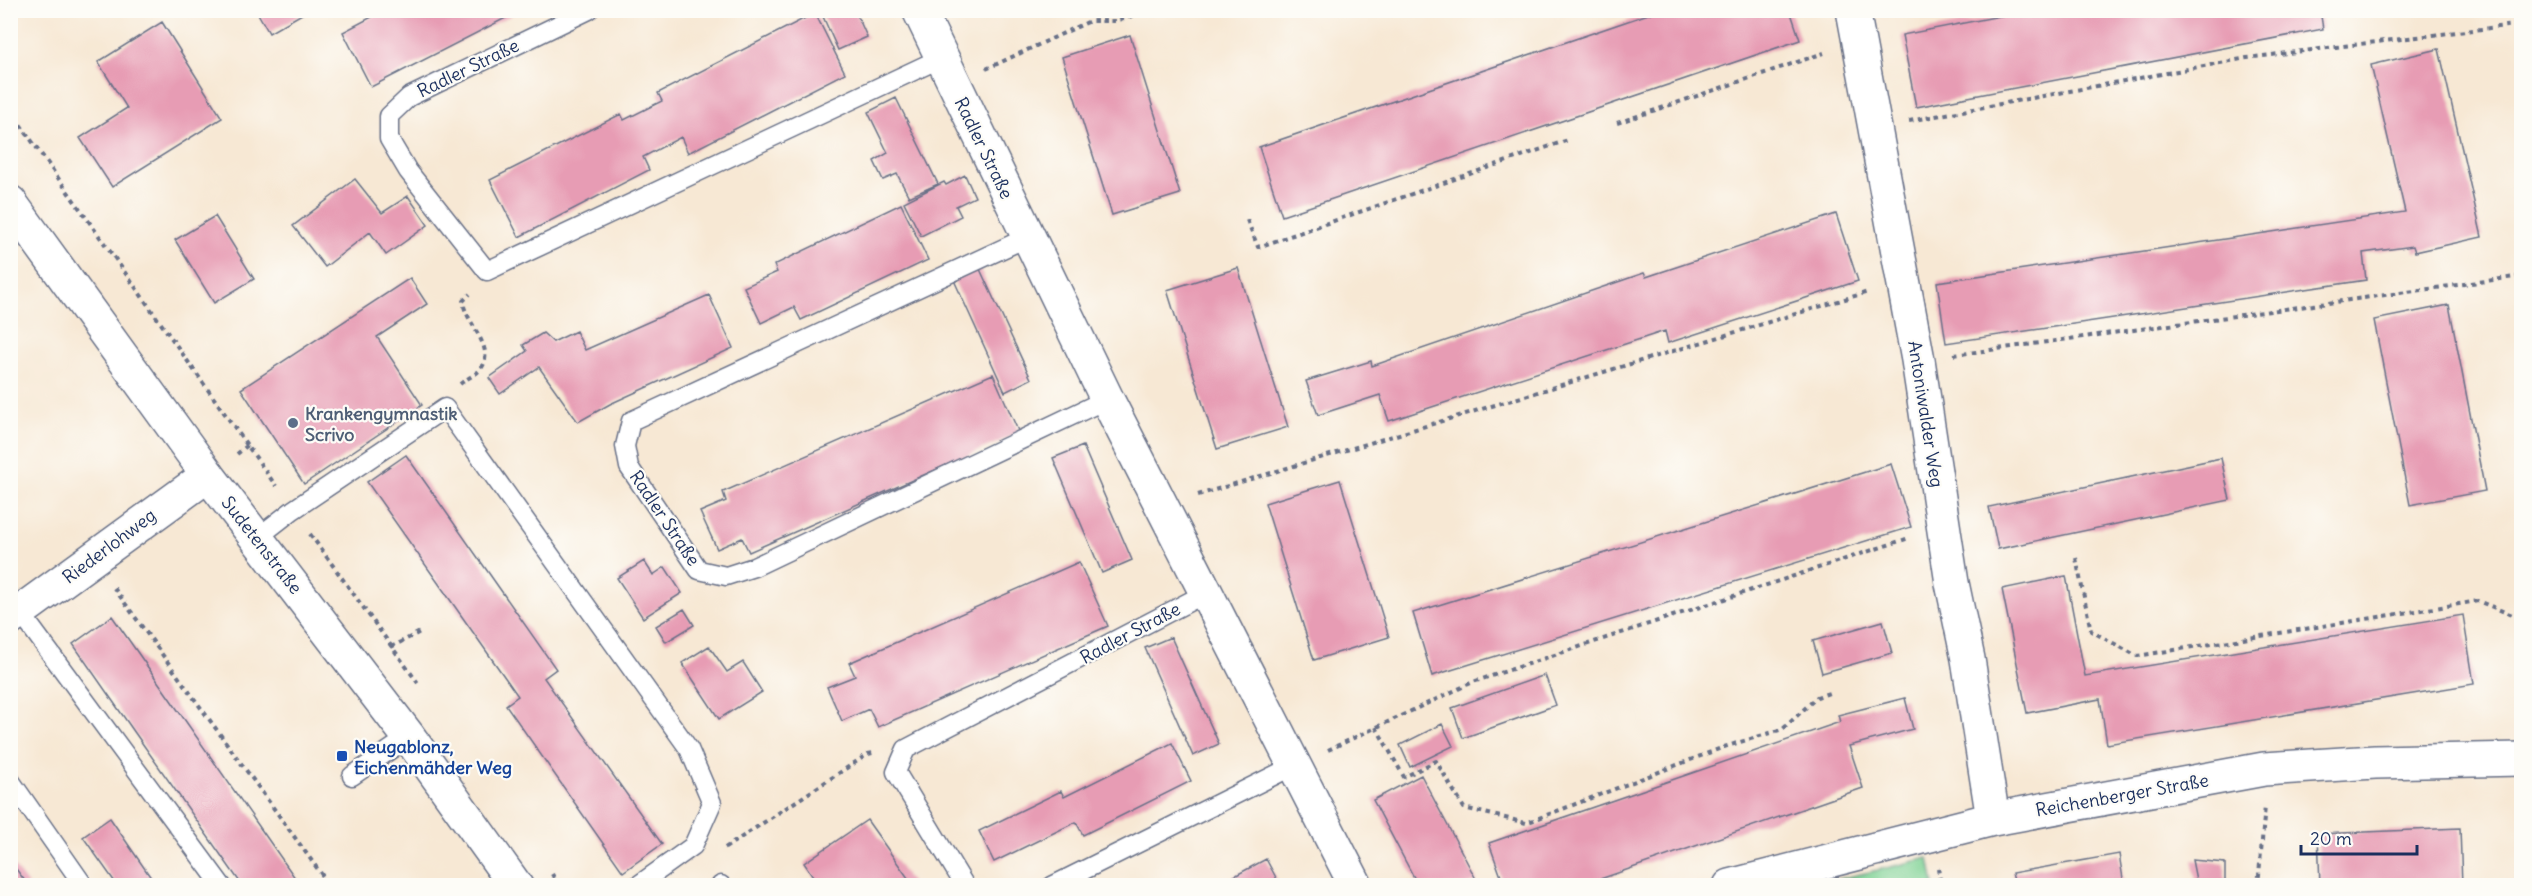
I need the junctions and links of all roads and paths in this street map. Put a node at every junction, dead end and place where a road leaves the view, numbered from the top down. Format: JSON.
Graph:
{"nodes":[{"id":1,"x":589,"y":10,"type":"edge"},
{"id":2,"x":919,"y":10,"type":"edge"},
{"id":3,"x":1148,"y":10,"type":"edge"},
{"id":4,"x":2522,"y":24,"type":"edge"},
{"id":5,"x":1856,"y":26,"type":"edge"},
{"id":6,"x":947,"y":71,"type":"junction"},
{"id":7,"x":1617,"y":123,"type":"dead end"},
{"id":8,"x":1874,"y":128,"type":"junction"},
{"id":9,"x":1568,"y":140,"type":"dead end"},
{"id":10,"x":10,"y":202,"type":"edge"},
{"id":11,"x":1246,"y":220,"type":"dead end"},
{"id":12,"x":1028,"y":237,"type":"junction"},
{"id":13,"x":487,"y":271,"type":"junction"},
{"id":14,"x":2522,"y":276,"type":"edge"},
{"id":15,"x":1903,"y":281,"type":"junction"},
{"id":16,"x":1918,"y":360,"type":"junction"},
{"id":17,"x":1107,"y":399,"type":"junction"},
{"id":18,"x":445,"y":408,"type":"junction"},
{"id":19,"x":207,"y":475,"type":"junction"},
{"id":20,"x":1163,"y":506,"type":"junction"},
{"id":21,"x":1944,"y":527,"type":"junction"},
{"id":22,"x":257,"y":538,"type":"junction"},
{"id":23,"x":2076,"y":558,"type":"dead end"},
{"id":24,"x":92,"y":559,"type":"junction"},
{"id":25,"x":1206,"y":593,"type":"junction"},
{"id":26,"x":15,"y":616,"type":"edge"},
{"id":27,"x":2522,"y":619,"type":"edge"},
{"id":28,"x":422,"y":631,"type":"dead end"},
{"id":29,"x":392,"y":647,"type":"dead end"},
{"id":30,"x":1832,"y":692,"type":"dead end"},
{"id":31,"x":1376,"y":727,"type":"junction"},
{"id":32,"x":409,"y":737,"type":"junction"},
{"id":33,"x":906,"y":749,"type":"junction"},
{"id":34,"x":2522,"y":759,"type":"edge"},
{"id":35,"x":1293,"y":766,"type":"junction"},
{"id":36,"x":2264,"y":769,"type":"junction"},
{"id":37,"x":352,"y":776,"type":"dead end"},
{"id":38,"x":10,"y":780,"type":"edge"},
{"id":39,"x":1993,"y":819,"type":"junction"},
{"id":40,"x":724,"y":848,"type":"dead end"},
{"id":41,"x":84,"y":885,"type":"edge"},
{"id":42,"x":222,"y":885,"type":"edge"},
{"id":43,"x":330,"y":885,"type":"edge"},
{"id":44,"x":516,"y":885,"type":"edge"},
{"id":45,"x":637,"y":885,"type":"edge"},
{"id":46,"x":964,"y":885,"type":"edge"},
{"id":47,"x":1052,"y":885,"type":"edge"},
{"id":48,"x":1356,"y":885,"type":"edge"},
{"id":49,"x":1730,"y":885,"type":"edge"},
{"id":50,"x":2258,"y":885,"type":"edge"}],
"edges":[{"from":1,"to":13,"type":"lane","name":"Radler Straße"},
{"from":2,"to":6,"type":"street","name":"Radler Straße"},
{"from":3,"to":6,"type":"path"},
{"from":4,"to":8,"type":"path"},
{"from":5,"to":7,"type":"path"},
{"from":5,"to":8,"type":"street","name":"Antoniwalder Weg"},
{"from":6,"to":12,"type":"street","name":"Radler Straße"},
{"from":6,"to":13,"type":"lane"},
{"from":8,"to":15,"type":"street","name":"Antoniwalder Weg"},
{"from":9,"to":11,"type":"path"},
{"from":10,"to":19,"type":"street","name":"Sudetenstraße"},
{"from":12,"to":17,"type":"street","name":"Radler Straße"},
{"from":12,"to":17,"type":"lane","name":"Radler Straße"},
{"from":13,"to":18,"type":"path"},
{"from":14,"to":16,"type":"path"},
{"from":15,"to":16,"type":"street","name":"Antoniwalder Weg"},
{"from":15,"to":20,"type":"path"},
{"from":16,"to":21,"type":"street","name":"Antoniwalder Weg"},
{"from":17,"to":20,"type":"street","name":"Radler Straße"},
{"from":18,"to":22,"type":"lane"},
{"from":18,"to":45,"type":"lane"},
{"from":19,"to":22,"type":"street","name":"Sudetenstraße"},
{"from":19,"to":24,"type":"street","name":"Riederlohweg"},
{"from":20,"to":25,"type":"street","name":"Radler Straße"},
{"from":21,"to":31,"type":"path"},
{"from":21,"to":39,"type":"street","name":"Antoniwalder Weg"},
{"from":22,"to":32,"type":"street","name":"Sudetenstraße"},
{"from":23,"to":27,"type":"path"},
{"from":24,"to":26,"type":"street","name":"Riederlohweg"},
{"from":24,"to":43,"type":"path"},
{"from":25,"to":33,"type":"lane","name":"Radler Straße"},
{"from":25,"to":35,"type":"street","name":"Radler Straße"},
{"from":26,"to":42,"type":"lane"},
{"from":28,"to":29,"type":"path"},
{"from":30,"to":31,"type":"path"},
{"from":31,"to":35,"type":"path"},
{"from":32,"to":37,"type":"lane"},
{"from":32,"to":44,"type":"street","name":"Sudetenstraße"},
{"from":33,"to":40,"type":"path"},
{"from":33,"to":46,"type":"lane"},
{"from":34,"to":36,"type":"street","name":"Reichenberger Straße"},
{"from":35,"to":47,"type":"lane"},
{"from":35,"to":48,"type":"street","name":"Radler Straße"},
{"from":36,"to":39,"type":"street","name":"Reichenberger Straße"},
{"from":36,"to":50,"type":"path"},
{"from":38,"to":41,"type":"lane"},
{"from":39,"to":49,"type":"street","name":"Reichenberger Straße"}]}
